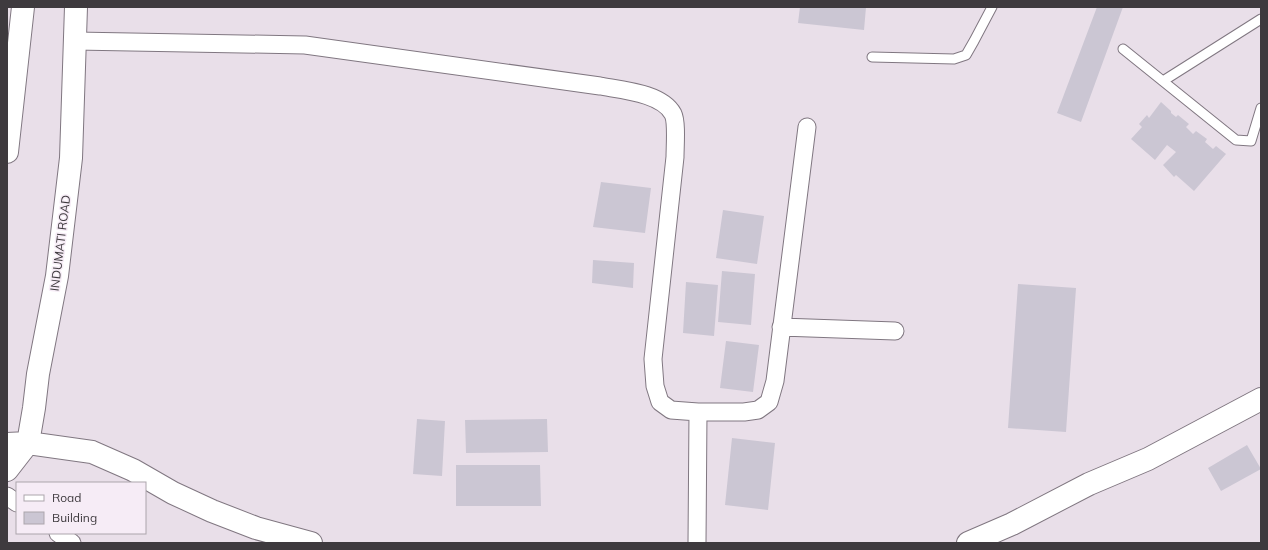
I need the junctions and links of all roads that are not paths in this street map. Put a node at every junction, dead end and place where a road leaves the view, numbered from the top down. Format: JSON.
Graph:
{"nodes":[{"id":1,"x":24,"y":7,"type":"edge"},
{"id":2,"x":76,"y":7,"type":"edge"},
{"id":3,"x":992,"y":7,"type":"edge"},
{"id":4,"x":1261,"y":19,"type":"edge"},
{"id":5,"x":75,"y":41,"type":"junction"},
{"id":6,"x":1123,"y":49,"type":"dead end"},
{"id":7,"x":872,"y":58,"type":"dead end"},
{"id":8,"x":1163,"y":81,"type":"junction"},
{"id":9,"x":1261,"y":108,"type":"edge"},
{"id":10,"x":807,"y":127,"type":"dead end"},
{"id":11,"x":7,"y":152,"type":"edge"},
{"id":12,"x":781,"y":327,"type":"junction"},
{"id":13,"x":895,"y":331,"type":"dead end"},
{"id":14,"x":1261,"y":399,"type":"edge"},
{"id":15,"x":698,"y":412,"type":"junction"},
{"id":16,"x":28,"y":443,"type":"junction"},
{"id":17,"x":7,"y":444,"type":"edge"},
{"id":18,"x":7,"y":470,"type":"edge"},
{"id":19,"x":7,"y":496,"type":"edge"},
{"id":20,"x":16,"y":502,"type":"edge"},
{"id":21,"x":59,"y":534,"type":"edge"},
{"id":22,"x":72,"y":543,"type":"edge"},
{"id":23,"x":311,"y":543,"type":"edge"},
{"id":24,"x":696,"y":543,"type":"edge"},
{"id":25,"x":968,"y":543,"type":"edge"}],
"edges":[{"from":1,"to":11,"type":"street"},
{"from":2,"to":5,"type":"street","name":"INDUMATI ROAD"},
{"from":3,"to":7,"type":"lane"},
{"from":4,"to":8,"type":"lane"},
{"from":5,"to":15,"type":"street"},
{"from":5,"to":16,"type":"street","name":"INDUMATI ROAD"},
{"from":6,"to":8,"type":"lane"},
{"from":8,"to":9,"type":"lane"},
{"from":10,"to":12,"type":"street"},
{"from":12,"to":13,"type":"street"},
{"from":12,"to":15,"type":"street"},
{"from":14,"to":25,"type":"street"},
{"from":15,"to":24,"type":"street"},
{"from":16,"to":17,"type":"street"},
{"from":16,"to":18,"type":"street","name":"INDUMATI ROAD"},
{"from":16,"to":23,"type":"street"},
{"from":19,"to":20,"type":"street"},
{"from":21,"to":22,"type":"street"}]}
